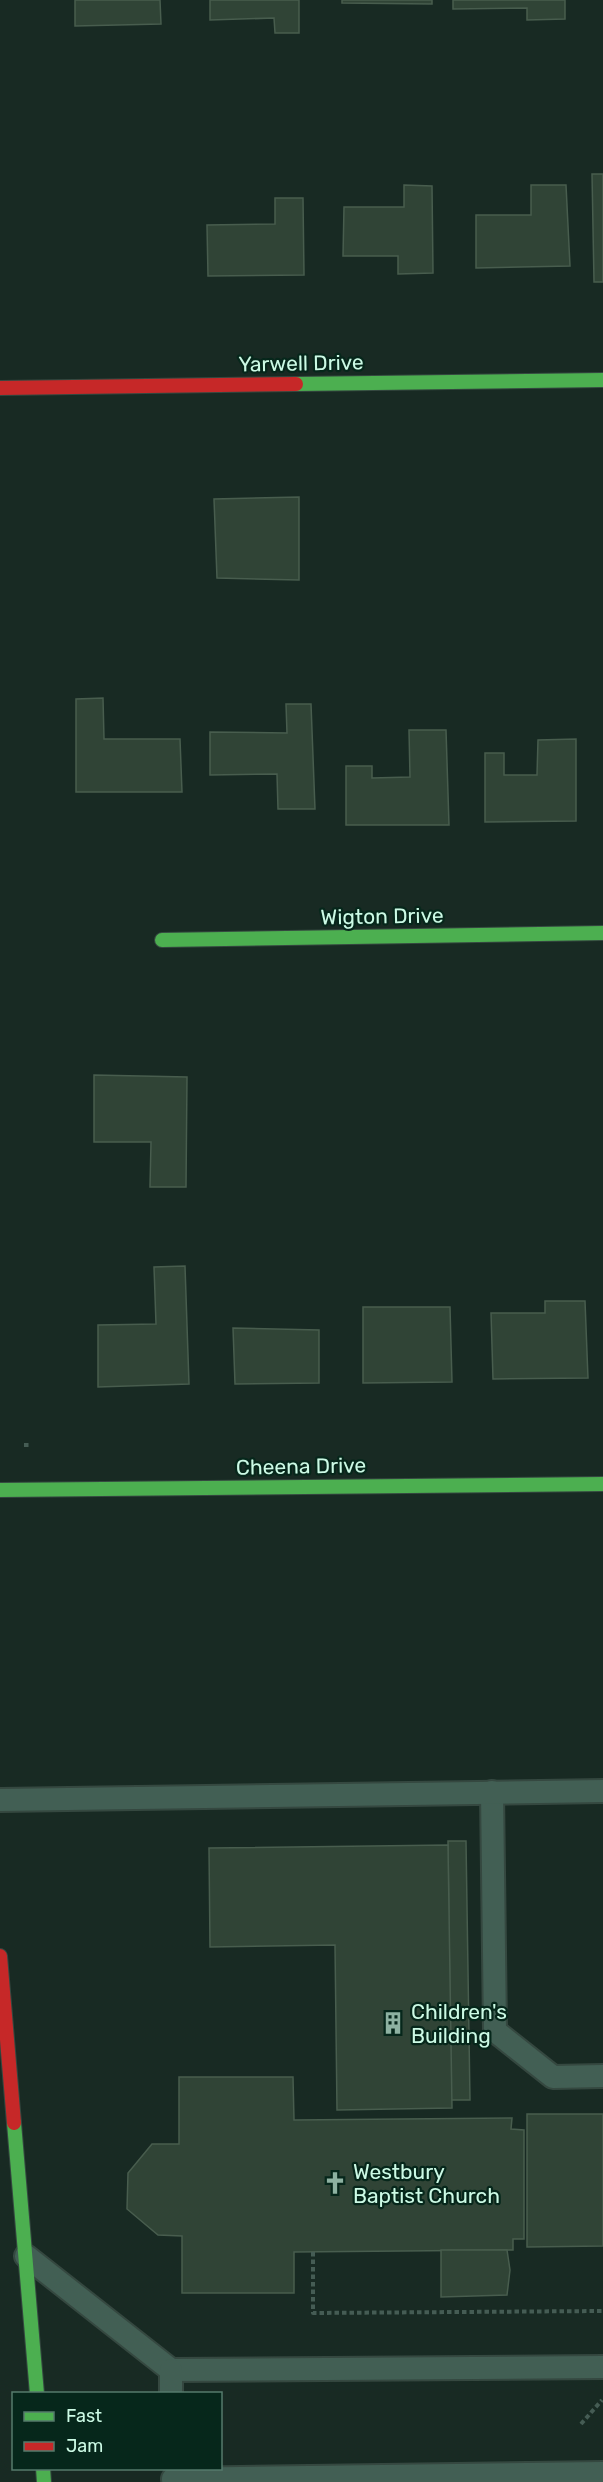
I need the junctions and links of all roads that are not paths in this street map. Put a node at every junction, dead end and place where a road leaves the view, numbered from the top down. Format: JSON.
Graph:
{"nodes":[{"id":1,"x":603,"y":380,"type":"edge"},
{"id":2,"x":0,"y":388,"type":"edge"},
{"id":3,"x":603,"y":933,"type":"edge"},
{"id":4,"x":162,"y":940,"type":"dead end"},
{"id":5,"x":603,"y":1484,"type":"edge"},
{"id":6,"x":0,"y":1490,"type":"edge"},
{"id":7,"x":603,"y":1791,"type":"edge"},
{"id":8,"x":492,"y":1792,"type":"junction"},
{"id":9,"x":0,"y":1800,"type":"edge"},
{"id":10,"x":0,"y":1956,"type":"edge"},
{"id":11,"x":603,"y":2076,"type":"edge"},
{"id":12,"x":26,"y":2256,"type":"junction"},
{"id":13,"x":603,"y":2367,"type":"edge"},
{"id":14,"x":171,"y":2370,"type":"junction"},
{"id":15,"x":37,"y":2392,"type":"edge"},
{"id":16,"x":171,"y":2392,"type":"edge"},
{"id":17,"x":603,"y":2473,"type":"edge"},
{"id":18,"x":173,"y":2477,"type":"edge"}],
"edges":[{"from":1,"to":2,"type":"street","name":"Yarwell Drive"},
{"from":3,"to":4,"type":"street","name":"Wigton Drive"},
{"from":5,"to":6,"type":"street","name":"Cheena Drive"},
{"from":7,"to":8,"type":"lane"},
{"from":8,"to":9,"type":"lane"},
{"from":8,"to":11,"type":"lane"},
{"from":10,"to":12,"type":"street"},
{"from":12,"to":14,"type":"lane"},
{"from":12,"to":15,"type":"street"},
{"from":13,"to":14,"type":"lane"},
{"from":14,"to":16,"type":"lane"},
{"from":17,"to":18,"type":"lane"}]}
